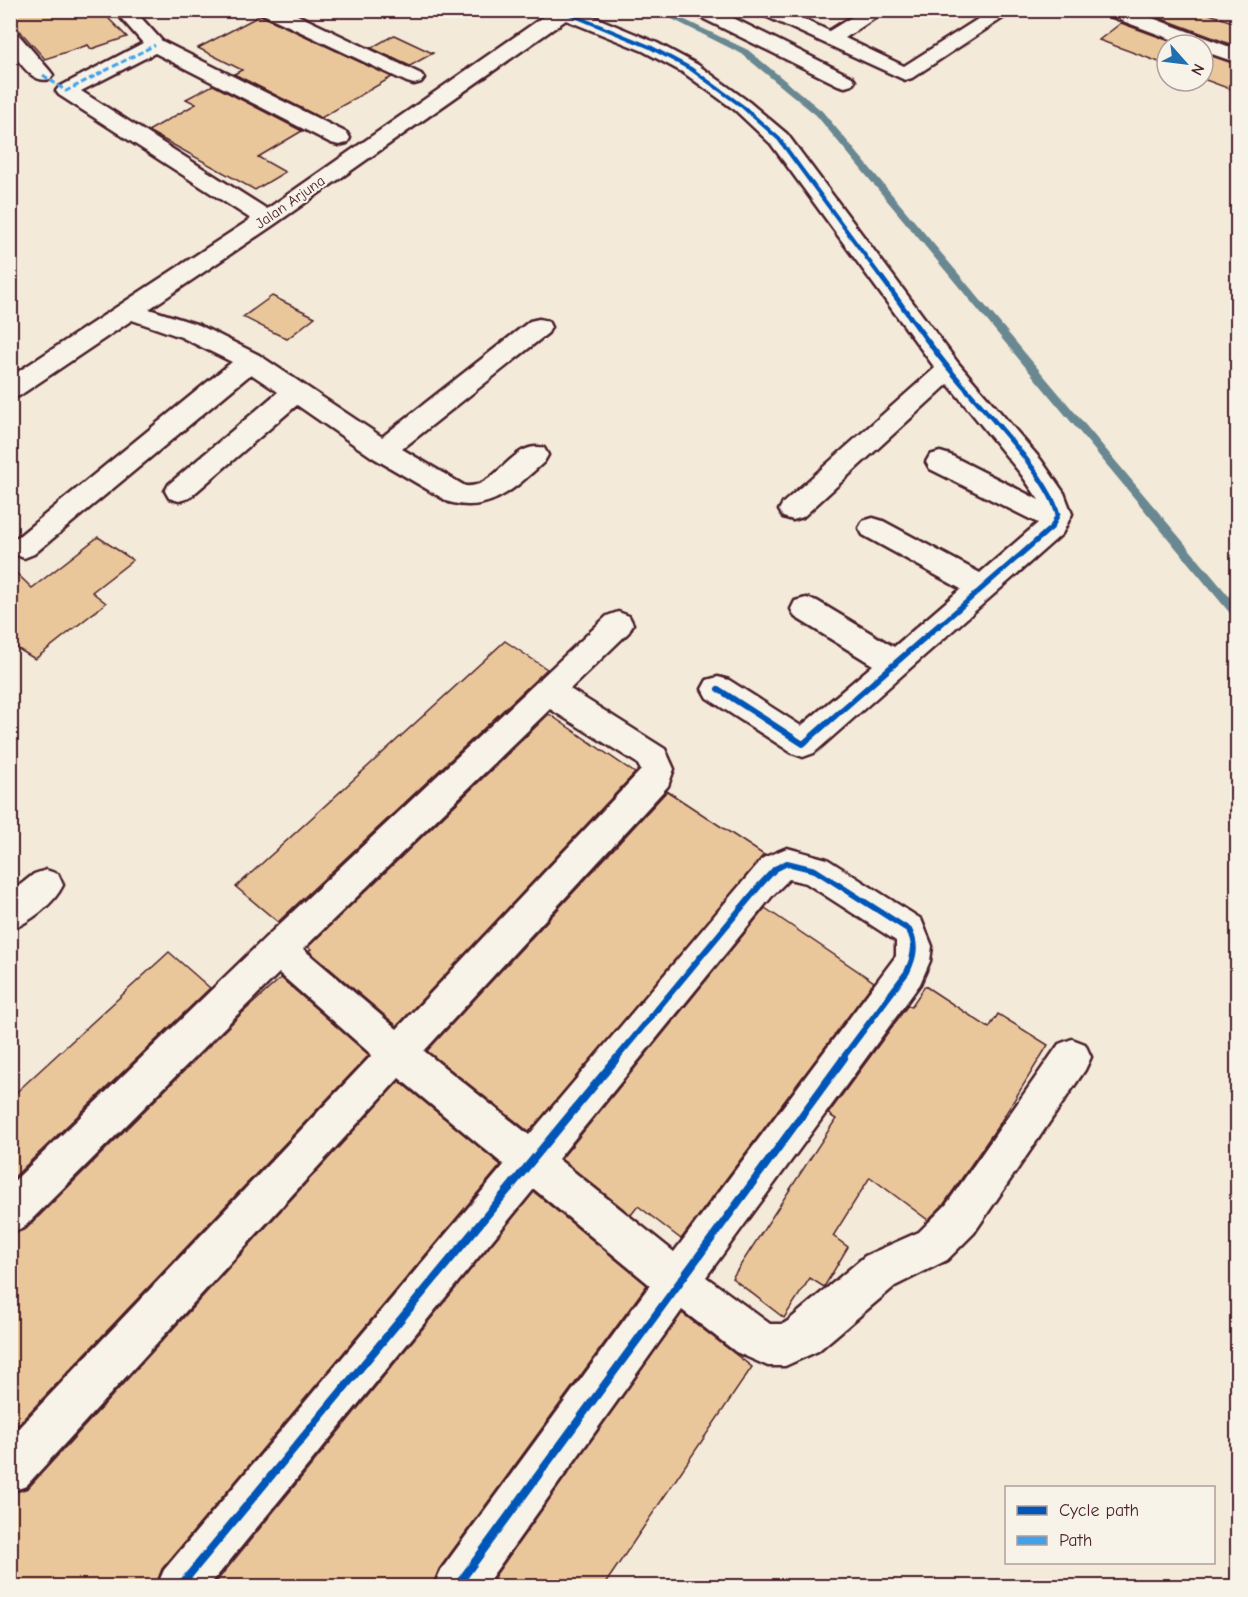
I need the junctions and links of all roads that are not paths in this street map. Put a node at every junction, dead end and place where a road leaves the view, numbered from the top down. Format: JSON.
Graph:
{"nodes":[{"id":1,"x":123,"y":10,"type":"edge"},
{"id":2,"x":270,"y":10,"type":"edge"},
{"id":3,"x":700,"y":10,"type":"edge"},
{"id":4,"x":768,"y":10,"type":"edge"},
{"id":5,"x":878,"y":10,"type":"edge"},
{"id":6,"x":1006,"y":10,"type":"edge"},
{"id":7,"x":1111,"y":10,"type":"edge"},
{"id":8,"x":566,"y":11,"type":"edge"},
{"id":9,"x":10,"y":37,"type":"edge"},
{"id":10,"x":829,"y":39,"type":"junction"},
{"id":11,"x":155,"y":45,"type":"junction"},
{"id":12,"x":1238,"y":57,"type":"edge"},
{"id":13,"x":43,"y":75,"type":"dead end"},
{"id":14,"x":414,"y":78,"type":"dead end"},
{"id":15,"x":846,"y":81,"type":"dead end"},
{"id":16,"x":339,"y":138,"type":"dead end"},
{"id":17,"x":267,"y":219,"type":"junction"},
{"id":18,"x":131,"y":311,"type":"junction"},
{"id":19,"x":539,"y":327,"type":"dead end"},
{"id":20,"x":250,"y":361,"type":"junction"},
{"id":21,"x":949,"y":369,"type":"junction"},
{"id":22,"x":10,"y":390,"type":"edge"},
{"id":23,"x":295,"y":392,"type":"junction"},
{"id":24,"x":382,"y":450,"type":"junction"},
{"id":25,"x":534,"y":455,"type":"dead end"},
{"id":26,"x":940,"y":462,"type":"dead end"},
{"id":27,"x":179,"y":490,"type":"dead end"},
{"id":28,"x":793,"y":510,"type":"dead end"},
{"id":29,"x":1055,"y":520,"type":"junction"},
{"id":30,"x":873,"y":528,"type":"dead end"},
{"id":31,"x":24,"y":547,"type":"dead end"},
{"id":32,"x":983,"y":588,"type":"junction"},
{"id":33,"x":806,"y":609,"type":"dead end"},
{"id":34,"x":618,"y":624,"type":"dead end"},
{"id":35,"x":897,"y":664,"type":"junction"},
{"id":36,"x":718,"y":689,"type":"dead end"},
{"id":37,"x":549,"y":692,"type":"junction"},
{"id":38,"x":46,"y":885,"type":"dead end"},
{"id":39,"x":10,"y":914,"type":"edge"},
{"id":40,"x":278,"y":950,"type":"junction"},
{"id":41,"x":398,"y":1053,"type":"junction"},
{"id":42,"x":1072,"y":1057,"type":"dead end"},
{"id":43,"x":531,"y":1161,"type":"junction"},
{"id":44,"x":10,"y":1213,"type":"edge"},
{"id":45,"x":678,"y":1281,"type":"junction"},
{"id":46,"x":10,"y":1470,"type":"edge"},
{"id":47,"x":180,"y":1587,"type":"edge"},
{"id":48,"x":457,"y":1587,"type":"edge"}],
"edges":[{"from":1,"to":11,"type":"street"},
{"from":2,"to":14,"type":"street"},
{"from":3,"to":15,"type":"street"},
{"from":4,"to":10,"type":"street"},
{"from":5,"to":10,"type":"street"},
{"from":6,"to":10,"type":"street"},
{"from":7,"to":12,"type":"street"},
{"from":8,"to":17,"type":"street","name":"Jalan Arjuna"},
{"from":8,"to":21,"type":"street"},
{"from":9,"to":13,"type":"street"},
{"from":11,"to":16,"type":"street"},
{"from":11,"to":17,"type":"street"},
{"from":17,"to":18,"type":"street","name":"Jalan Arjuna"},
{"from":18,"to":20,"type":"street"},
{"from":18,"to":22,"type":"street","name":"Jalan Arjuna"},
{"from":19,"to":24,"type":"street"},
{"from":20,"to":23,"type":"street"},
{"from":20,"to":31,"type":"street"},
{"from":21,"to":28,"type":"street"},
{"from":21,"to":29,"type":"street"},
{"from":23,"to":24,"type":"street"},
{"from":23,"to":27,"type":"street"},
{"from":24,"to":25,"type":"street"},
{"from":26,"to":29,"type":"street"},
{"from":29,"to":32,"type":"street"},
{"from":30,"to":32,"type":"street"},
{"from":32,"to":35,"type":"street"},
{"from":33,"to":35,"type":"street"},
{"from":34,"to":37,"type":"street"},
{"from":35,"to":36,"type":"street"},
{"from":37,"to":40,"type":"street"},
{"from":37,"to":41,"type":"street"},
{"from":38,"to":39,"type":"street"},
{"from":40,"to":41,"type":"street"},
{"from":40,"to":44,"type":"street"},
{"from":41,"to":43,"type":"street"},
{"from":41,"to":46,"type":"street"},
{"from":42,"to":45,"type":"street"},
{"from":43,"to":45,"type":"street"},
{"from":43,"to":45,"type":"street"},
{"from":43,"to":47,"type":"street"},
{"from":45,"to":48,"type":"street"}]}
